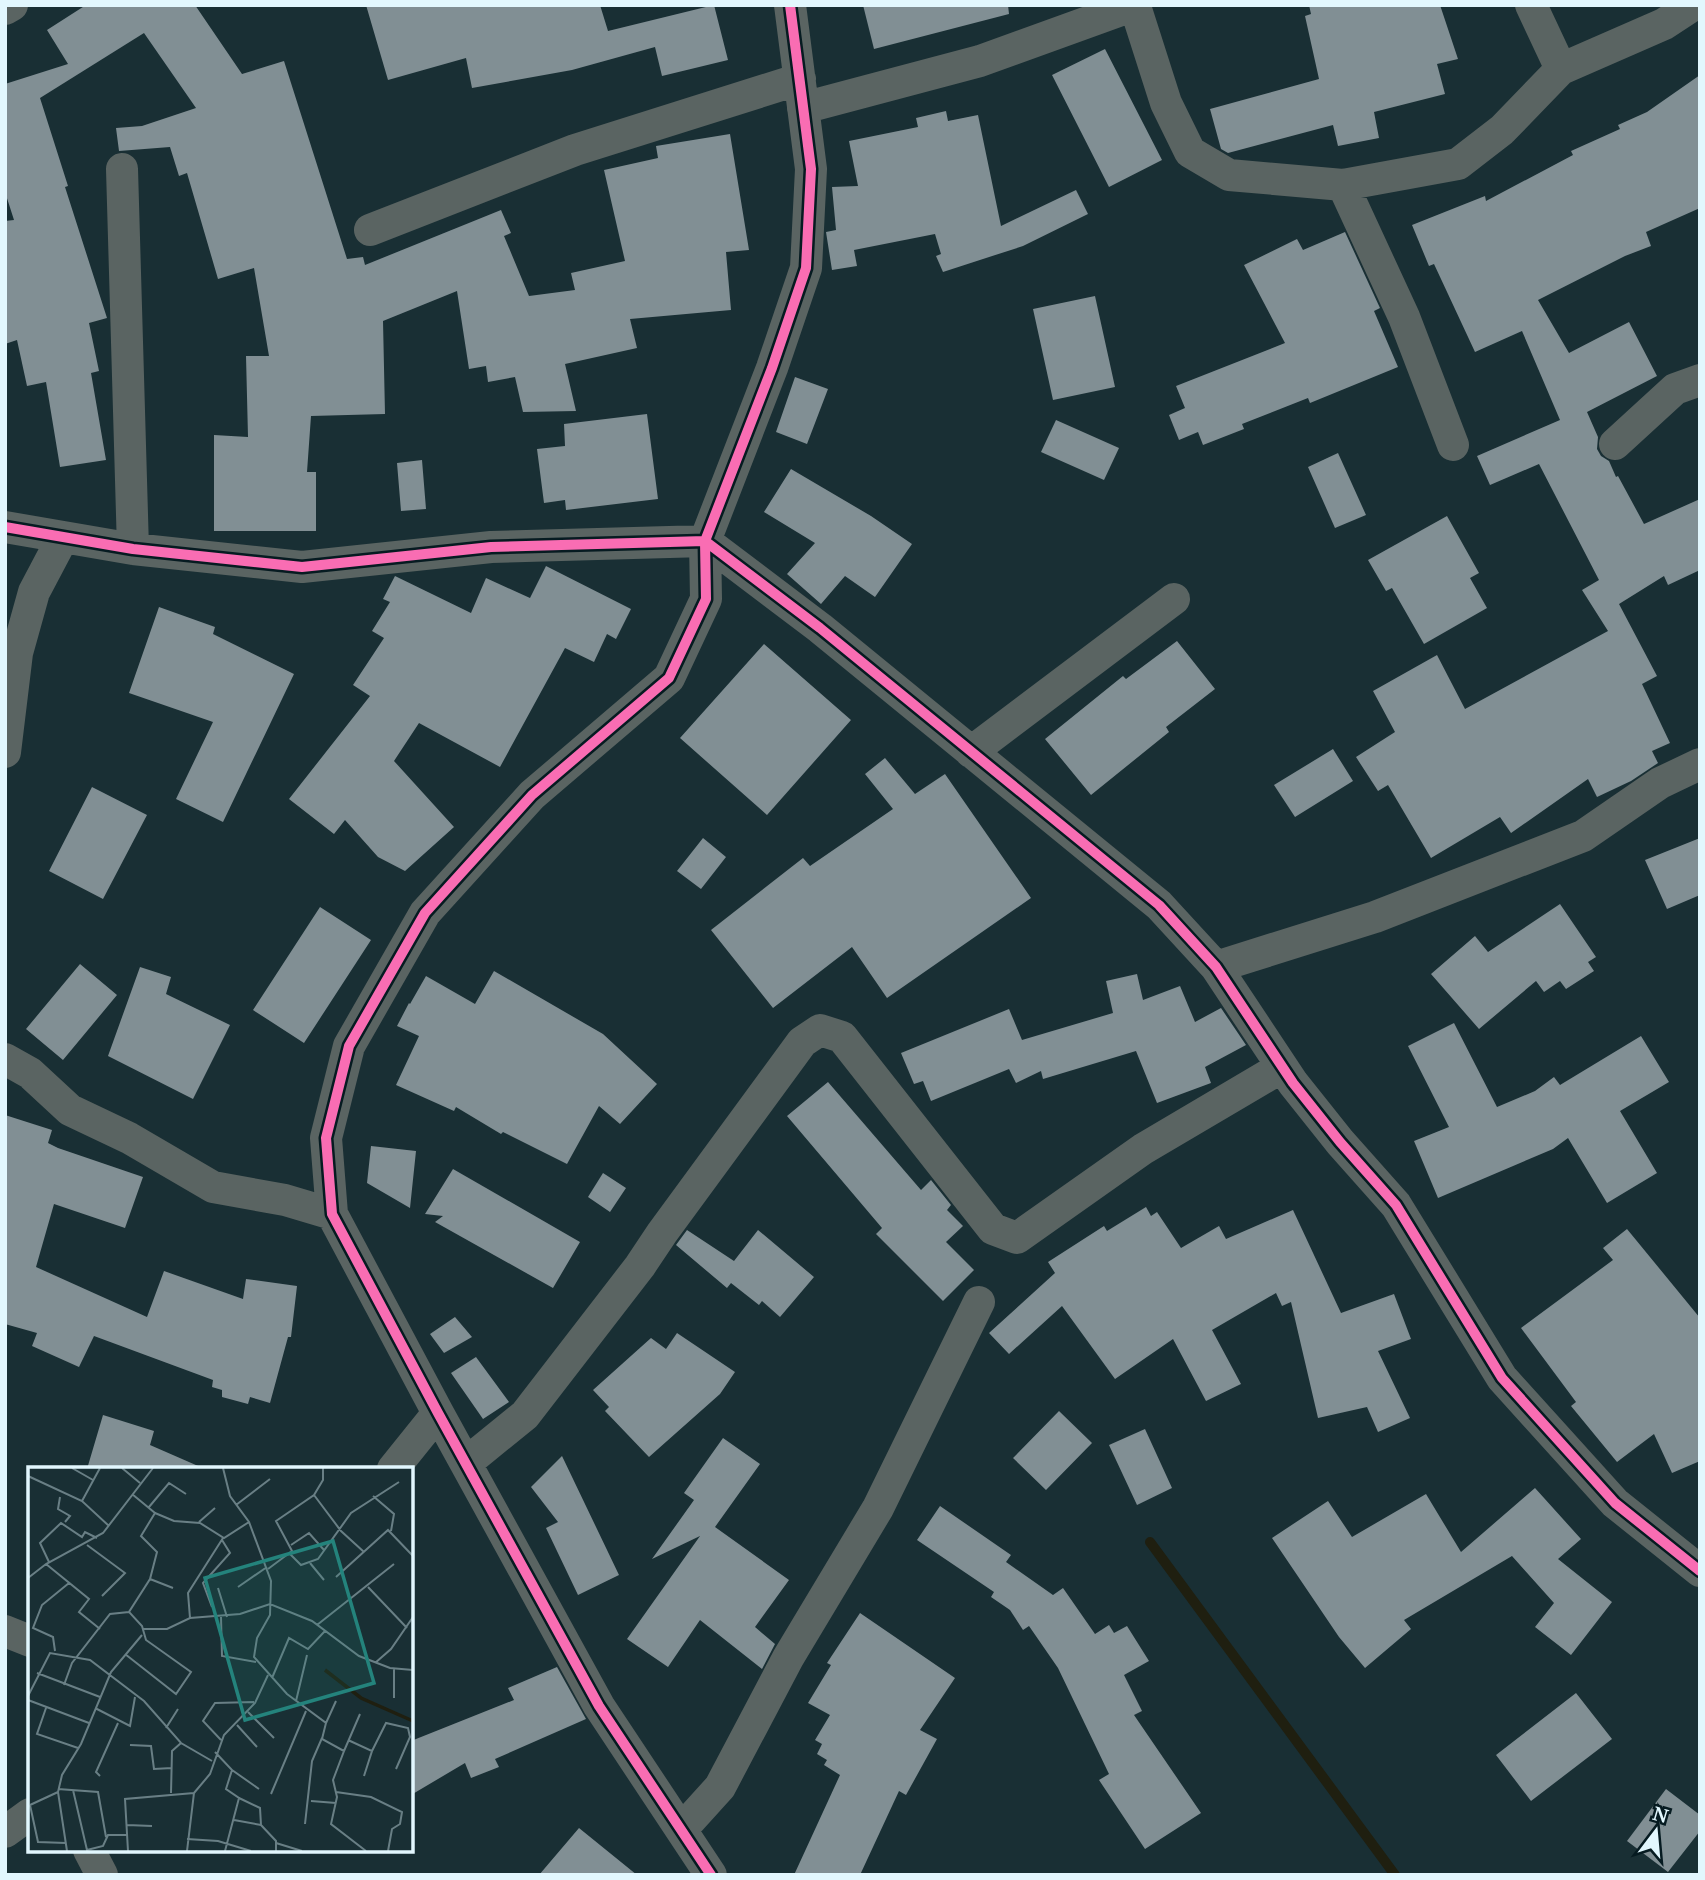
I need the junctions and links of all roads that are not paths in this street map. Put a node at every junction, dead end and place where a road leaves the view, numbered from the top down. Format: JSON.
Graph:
{"nodes":[{"id":1,"x":12,"y":5,"type":"edge"},
{"id":2,"x":790,"y":5,"type":"edge"},
{"id":3,"x":1531,"y":5,"type":"edge"},
{"id":4,"x":1693,"y":5,"type":"edge"},
{"id":5,"x":1135,"y":6,"type":"edge"},
{"id":6,"x":5,"y":9,"type":"edge"},
{"id":7,"x":1561,"y":69,"type":"junction"},
{"id":8,"x":802,"y":93,"type":"junction"},
{"id":9,"x":122,"y":169,"type":"dead end"},
{"id":10,"x":1343,"y":185,"type":"junction"},
{"id":11,"x":370,"y":230,"type":"dead end"},
{"id":12,"x":1700,"y":380,"type":"edge"},
{"id":13,"x":1615,"y":444,"type":"dead end"},
{"id":14,"x":1453,"y":445,"type":"dead end"},
{"id":15,"x":5,"y":527,"type":"edge"},
{"id":16,"x":64,"y":537,"type":"junction"},
{"id":17,"x":705,"y":541,"type":"junction"},
{"id":18,"x":133,"y":549,"type":"junction"},
{"id":19,"x":1174,"y":598,"type":"dead end"},
{"id":20,"x":5,"y":752,"type":"edge"},
{"id":21,"x":971,"y":752,"type":"junction"},
{"id":22,"x":1700,"y":764,"type":"edge"},
{"id":23,"x":1216,"y":967,"type":"junction"},
{"id":24,"x":5,"y":1059,"type":"edge"},
{"id":25,"x":1282,"y":1067,"type":"junction"},
{"id":26,"x":332,"y":1214,"type":"junction"},
{"id":27,"x":979,"y":1302,"type":"dead end"},
{"id":28,"x":438,"y":1413,"type":"junction"},
{"id":29,"x":466,"y":1463,"type":"junction"},
{"id":30,"x":395,"y":1467,"type":"edge"},
{"id":31,"x":1700,"y":1571,"type":"edge"},
{"id":32,"x":5,"y":1632,"type":"edge"},
{"id":33,"x":28,"y":1640,"type":"edge"},
{"id":34,"x":28,"y":1815,"type":"edge"},
{"id":35,"x":681,"y":1829,"type":"junction"},
{"id":36,"x":5,"y":1832,"type":"edge"},
{"id":37,"x":90,"y":1852,"type":"edge"},
{"id":38,"x":102,"y":1875,"type":"edge"},
{"id":39,"x":711,"y":1875,"type":"edge"}],
"edges":[{"from":1,"to":6,"type":"street"},
{"from":2,"to":8,"type":"street"},
{"from":3,"to":7,"type":"street"},
{"from":4,"to":7,"type":"street"},
{"from":5,"to":8,"type":"street"},
{"from":5,"to":10,"type":"street"},
{"from":7,"to":10,"type":"street"},
{"from":8,"to":11,"type":"street"},
{"from":8,"to":17,"type":"street"},
{"from":9,"to":18,"type":"street"},
{"from":10,"to":14,"type":"street"},
{"from":12,"to":13,"type":"street"},
{"from":15,"to":16,"type":"street"},
{"from":16,"to":18,"type":"street"},
{"from":16,"to":20,"type":"street"},
{"from":17,"to":18,"type":"street"},
{"from":17,"to":21,"type":"street"},
{"from":17,"to":26,"type":"street"},
{"from":19,"to":21,"type":"street"},
{"from":21,"to":23,"type":"street"},
{"from":22,"to":23,"type":"street"},
{"from":23,"to":25,"type":"street"},
{"from":24,"to":26,"type":"street"},
{"from":25,"to":29,"type":"street"},
{"from":25,"to":31,"type":"street"},
{"from":26,"to":28,"type":"street"},
{"from":27,"to":35,"type":"street"},
{"from":28,"to":29,"type":"street"},
{"from":28,"to":30,"type":"street"},
{"from":29,"to":35,"type":"street"},
{"from":32,"to":33,"type":"street"},
{"from":34,"to":36,"type":"street"},
{"from":35,"to":39,"type":"street"},
{"from":37,"to":38,"type":"street"}]}
